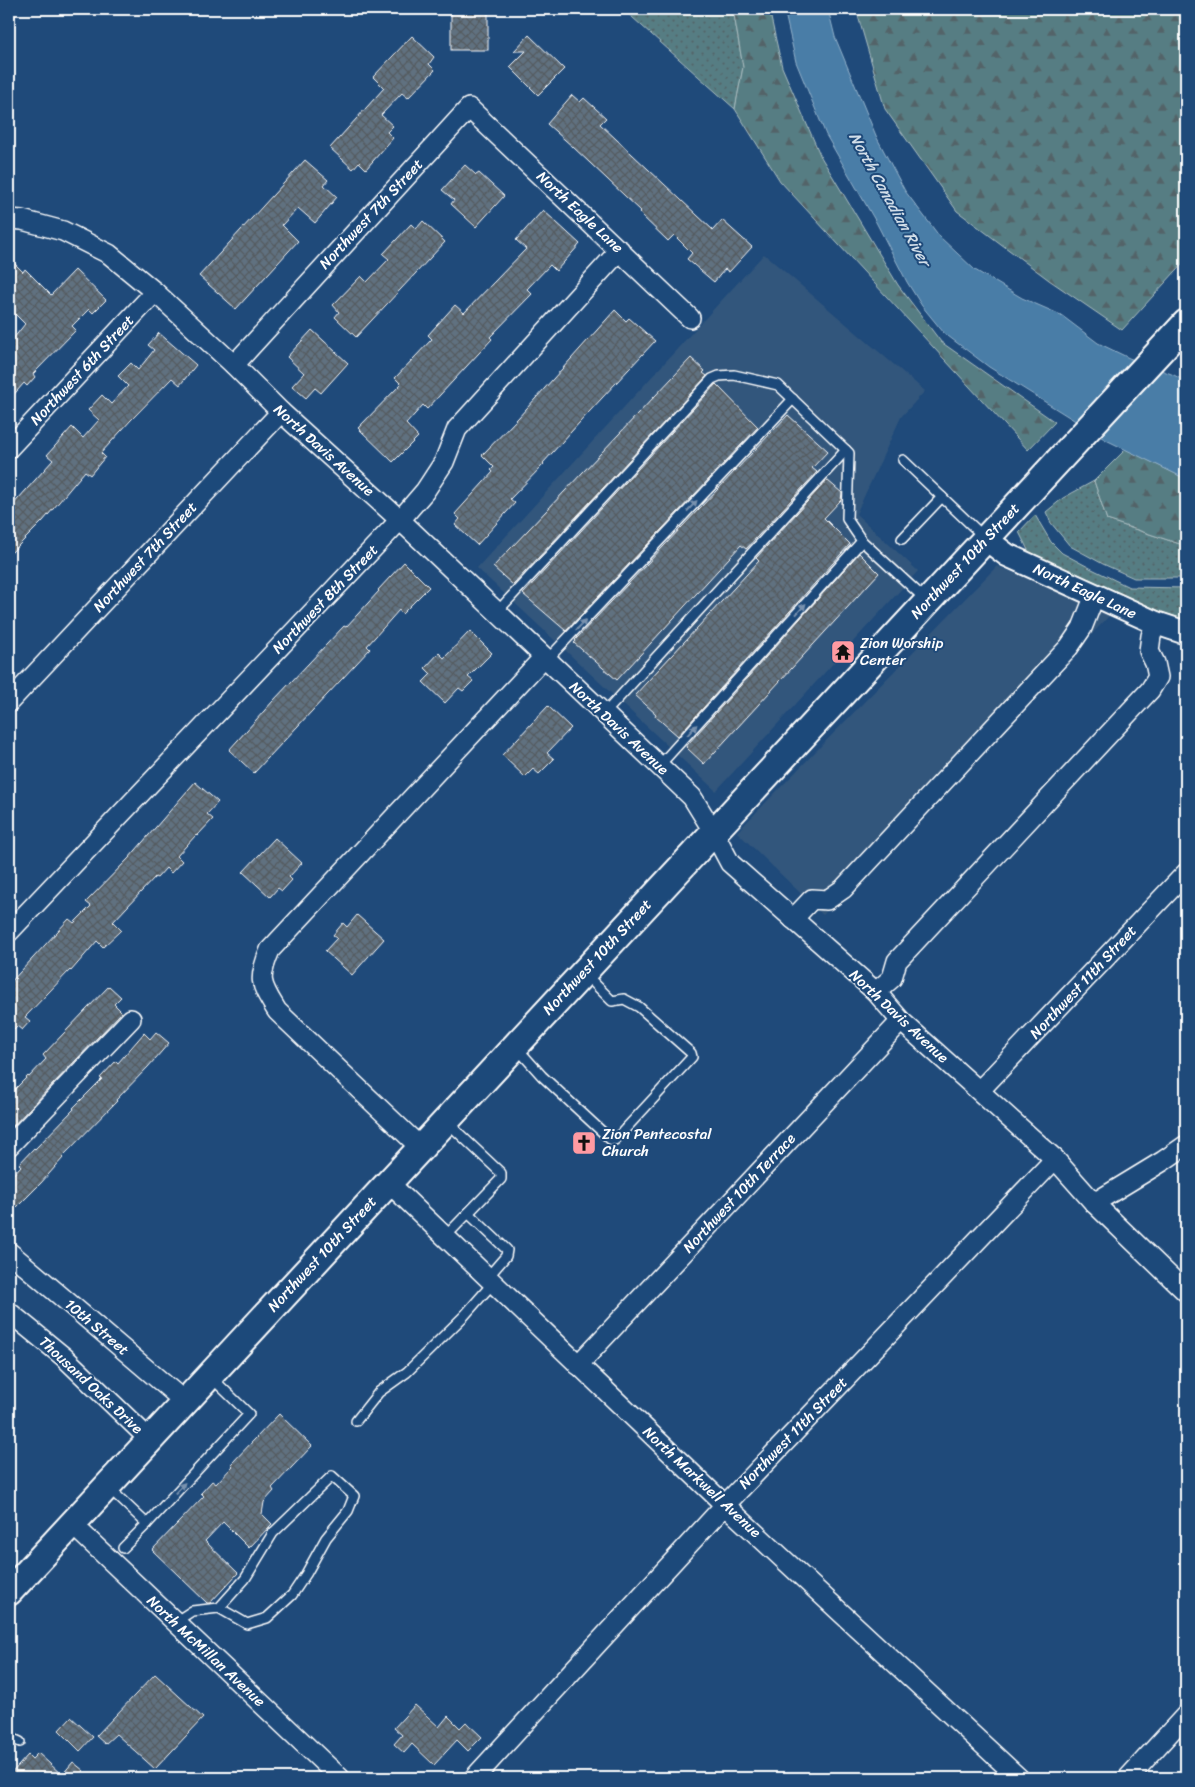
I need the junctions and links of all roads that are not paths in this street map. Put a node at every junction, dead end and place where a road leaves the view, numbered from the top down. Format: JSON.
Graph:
{"nodes":[{"id":1,"x":469,"y":108,"type":"joint"},
{"id":2,"x":9,"y":218,"type":"edge"},
{"id":3,"x":620,"y":250,"type":"junction"},
{"id":4,"x":154,"y":292,"type":"junction"},
{"id":5,"x":690,"y":318,"type":"dead end"},
{"id":6,"x":1186,"y":323,"type":"edge"},
{"id":7,"x":234,"y":365,"type":"junction"},
{"id":8,"x":793,"y":399,"type":"junction"},
{"id":9,"x":281,"y":412,"type":"junction"},
{"id":10,"x":9,"y":448,"type":"edge"},
{"id":11,"x":846,"y":450,"type":"junction"},
{"id":12,"x":903,"y":460,"type":"dead end"},
{"id":13,"x":942,"y":497,"type":"junction"},
{"id":14,"x":400,"y":520,"type":"junction"},
{"id":15,"x":902,"y":539,"type":"dead end"},
{"id":16,"x":986,"y":539,"type":"junction"},
{"id":17,"x":862,"y":541,"type":"junction"},
{"id":18,"x":1095,"y":595,"type":"junction"},
{"id":19,"x":928,"y":601,"type":"junction"},
{"id":20,"x":497,"y":612,"type":"junction"},
{"id":21,"x":1156,"y":623,"type":"junction"},
{"id":22,"x":1184,"y":634,"type":"edge"},
{"id":23,"x":545,"y":658,"type":"junction"},
{"id":24,"x":9,"y":702,"type":"edge"},
{"id":25,"x":604,"y":714,"type":"junction"},
{"id":26,"x":659,"y":766,"type":"junction"},
{"id":27,"x":713,"y":831,"type":"junction"},
{"id":28,"x":1186,"y":873,"type":"edge"},
{"id":29,"x":794,"y":919,"type":"junction"},
{"id":30,"x":9,"y":932,"type":"edge"},
{"id":31,"x":583,"y":972,"type":"junction"},
{"id":32,"x":876,"y":992,"type":"junction"},
{"id":33,"x":131,"y":1019,"type":"dead end"},
{"id":34,"x":901,"y":1021,"type":"junction"},
{"id":35,"x":515,"y":1046,"type":"junction"},
{"id":36,"x":980,"y":1090,"type":"junction"},
{"id":37,"x":446,"y":1121,"type":"junction"},
{"id":38,"x":1186,"y":1145,"type":"edge"},
{"id":39,"x":9,"y":1146,"type":"edge"},
{"id":40,"x":421,"y":1148,"type":"junction"},
{"id":41,"x":1055,"y":1159,"type":"junction"},
{"id":42,"x":389,"y":1183,"type":"junction"},
{"id":43,"x":1094,"y":1203,"type":"junction"},
{"id":44,"x":468,"y":1213,"type":"junction"},
{"id":45,"x":445,"y":1237,"type":"junction"},
{"id":46,"x":9,"y":1252,"type":"edge"},
{"id":47,"x":490,"y":1281,"type":"junction"},
{"id":48,"x":1186,"y":1292,"type":"edge"},
{"id":49,"x":9,"y":1312,"type":"edge"},
{"id":50,"x":578,"y":1365,"type":"junction"},
{"id":51,"x":210,"y":1376,"type":"junction"},
{"id":52,"x":185,"y":1402,"type":"junction"},
{"id":53,"x":356,"y":1421,"type":"dead end"},
{"id":54,"x":150,"y":1440,"type":"junction"},
{"id":55,"x":107,"y":1487,"type":"junction"},
{"id":56,"x":725,"y":1505,"type":"junction"},
{"id":57,"x":72,"y":1524,"type":"junction"},
{"id":58,"x":146,"y":1524,"type":"junction"},
{"id":59,"x":123,"y":1548,"type":"dead end"},
{"id":60,"x":9,"y":1592,"type":"edge"},
{"id":61,"x":219,"y":1608,"type":"junction"},
{"id":62,"x":175,"y":1622,"type":"junction"},
{"id":63,"x":1186,"y":1715,"type":"edge"},
{"id":64,"x":9,"y":1736,"type":"edge"},
{"id":65,"x":20,"y":1742,"type":"dead end"},
{"id":66,"x":340,"y":1778,"type":"edge"},
{"id":67,"x":474,"y":1778,"type":"edge"},
{"id":68,"x":1018,"y":1778,"type":"edge"},
{"id":69,"x":1128,"y":1778,"type":"edge"}],
"edges":[{"from":1,"to":3,"type":"street","name":"North Eagle Lane"},
{"from":1,"to":7,"type":"street","name":"Northwest 7th Street"},
{"from":2,"to":4,"type":"street","name":"North Davis Avenue"},
{"from":3,"to":5,"type":"street","name":"North Eagle Lane"},
{"from":3,"to":14,"type":"street","name":"Northwest 8th Street"},
{"from":4,"to":7,"type":"street","name":"North Davis Avenue"},
{"from":4,"to":10,"type":"street","name":"Northwest 6th Street"},
{"from":6,"to":16,"type":"main road","name":"Northwest 10th Street"},
{"from":7,"to":9,"type":"street","name":"North Davis Avenue"},
{"from":8,"to":11,"type":"lane"},
{"from":8,"to":20,"type":"lane"},
{"from":23,"to":8,"type":"lane","one_way":true},
{"from":9,"to":14,"type":"street","name":"North Davis Avenue"},
{"from":9,"to":24,"type":"street","name":"Northwest 7th Street"},
{"from":11,"to":17,"type":"lane"},
{"from":11,"to":25,"type":"lane"},
{"from":12,"to":13,"type":"lane"},
{"from":13,"to":15,"type":"lane"},
{"from":13,"to":16,"type":"lane"},
{"from":14,"to":20,"type":"street","name":"North Davis Avenue"},
{"from":14,"to":30,"type":"street","name":"Northwest 8th Street"},
{"from":16,"to":18,"type":"street","name":"North Eagle Lane"},
{"from":16,"to":19,"type":"main road","name":"Northwest 10th Street"},
{"from":17,"to":19,"type":"lane"},
{"from":26,"to":17,"type":"lane","one_way":true},
{"from":18,"to":21,"type":"street","name":"North Eagle Lane"},
{"from":18,"to":29,"type":"street"},
{"from":19,"to":27,"type":"main road","name":"Northwest 10th Street"},
{"from":20,"to":23,"type":"street","name":"North Davis Avenue"},
{"from":21,"to":22,"type":"street","name":"North Eagle Lane"},
{"from":21,"to":32,"type":"street"},
{"from":23,"to":25,"type":"street","name":"North Davis Avenue"},
{"from":23,"to":40,"type":"street"},
{"from":25,"to":26,"type":"street","name":"North Davis Avenue"},
{"from":26,"to":27,"type":"street","name":"North Davis Avenue"},
{"from":27,"to":29,"type":"street","name":"North Davis Avenue"},
{"from":27,"to":31,"type":"main road","name":"Northwest 10th Street"},
{"from":28,"to":36,"type":"street","name":"Northwest 11th Street"},
{"from":29,"to":32,"type":"street","name":"North Davis Avenue"},
{"from":31,"to":35,"type":"main road","name":"Northwest 10th Street"},
{"from":31,"to":35,"type":"lane"},
{"from":32,"to":34,"type":"street","name":"North Davis Avenue"},
{"from":33,"to":39,"type":"street"},
{"from":34,"to":36,"type":"street","name":"North Davis Avenue"},
{"from":34,"to":50,"type":"street","name":"Northwest 10th Terrace"},
{"from":35,"to":37,"type":"main road","name":"Northwest 10th Street"},
{"from":36,"to":41,"type":"street","name":"North Davis Avenue"},
{"from":37,"to":40,"type":"main road","name":"Northwest 10th Street"},
{"from":37,"to":44,"type":"lane"},
{"from":38,"to":43,"type":"street"},
{"from":40,"to":42,"type":"main road","name":"Northwest 10th Street"},
{"from":41,"to":43,"type":"street","name":"North Davis Avenue"},
{"from":41,"to":56,"type":"street","name":"Northwest 11th Street"},
{"from":42,"to":45,"type":"street","name":"North Markwell Avenue"},
{"from":42,"to":51,"type":"main road","name":"Northwest 10th Street"},
{"from":43,"to":48,"type":"street","name":"North Davis Avenue"},
{"from":44,"to":45,"type":"lane"},
{"from":44,"to":47,"type":"lane"},
{"from":45,"to":47,"type":"street","name":"North Markwell Avenue"},
{"from":46,"to":52,"type":"street","name":"10th Street"},
{"from":47,"to":50,"type":"street","name":"North Markwell Avenue"},
{"from":47,"to":53,"type":"lane"},
{"from":49,"to":54,"type":"street","name":"Thousand Oaks Drive"},
{"from":50,"to":56,"type":"street","name":"North Markwell Avenue"},
{"from":51,"to":52,"type":"main road","name":"Northwest 10th Street"},
{"from":58,"to":51,"type":"lane","one_way":true},
{"from":52,"to":54,"type":"main road","name":"Northwest 10th Street"},
{"from":54,"to":55,"type":"main road","name":"Northwest 10th Street"},
{"from":55,"to":57,"type":"main road","name":"Northwest 10th Street"},
{"from":55,"to":58,"type":"lane"},
{"from":56,"to":67,"type":"street","name":"Northwest 11th Street"},
{"from":56,"to":68,"type":"street","name":"North Markwell Avenue"},
{"from":57,"to":60,"type":"main road","name":"Northwest 10th Street"},
{"from":57,"to":62,"type":"street","name":"North McMillan Avenue"},
{"from":58,"to":59,"type":"lane"},
{"from":61,"to":61,"type":"lane"},
{"from":61,"to":62,"type":"lane"},
{"from":62,"to":66,"type":"street","name":"North McMillan Avenue"},
{"from":63,"to":69,"type":"street"},
{"from":64,"to":65,"type":"lane"}]}
